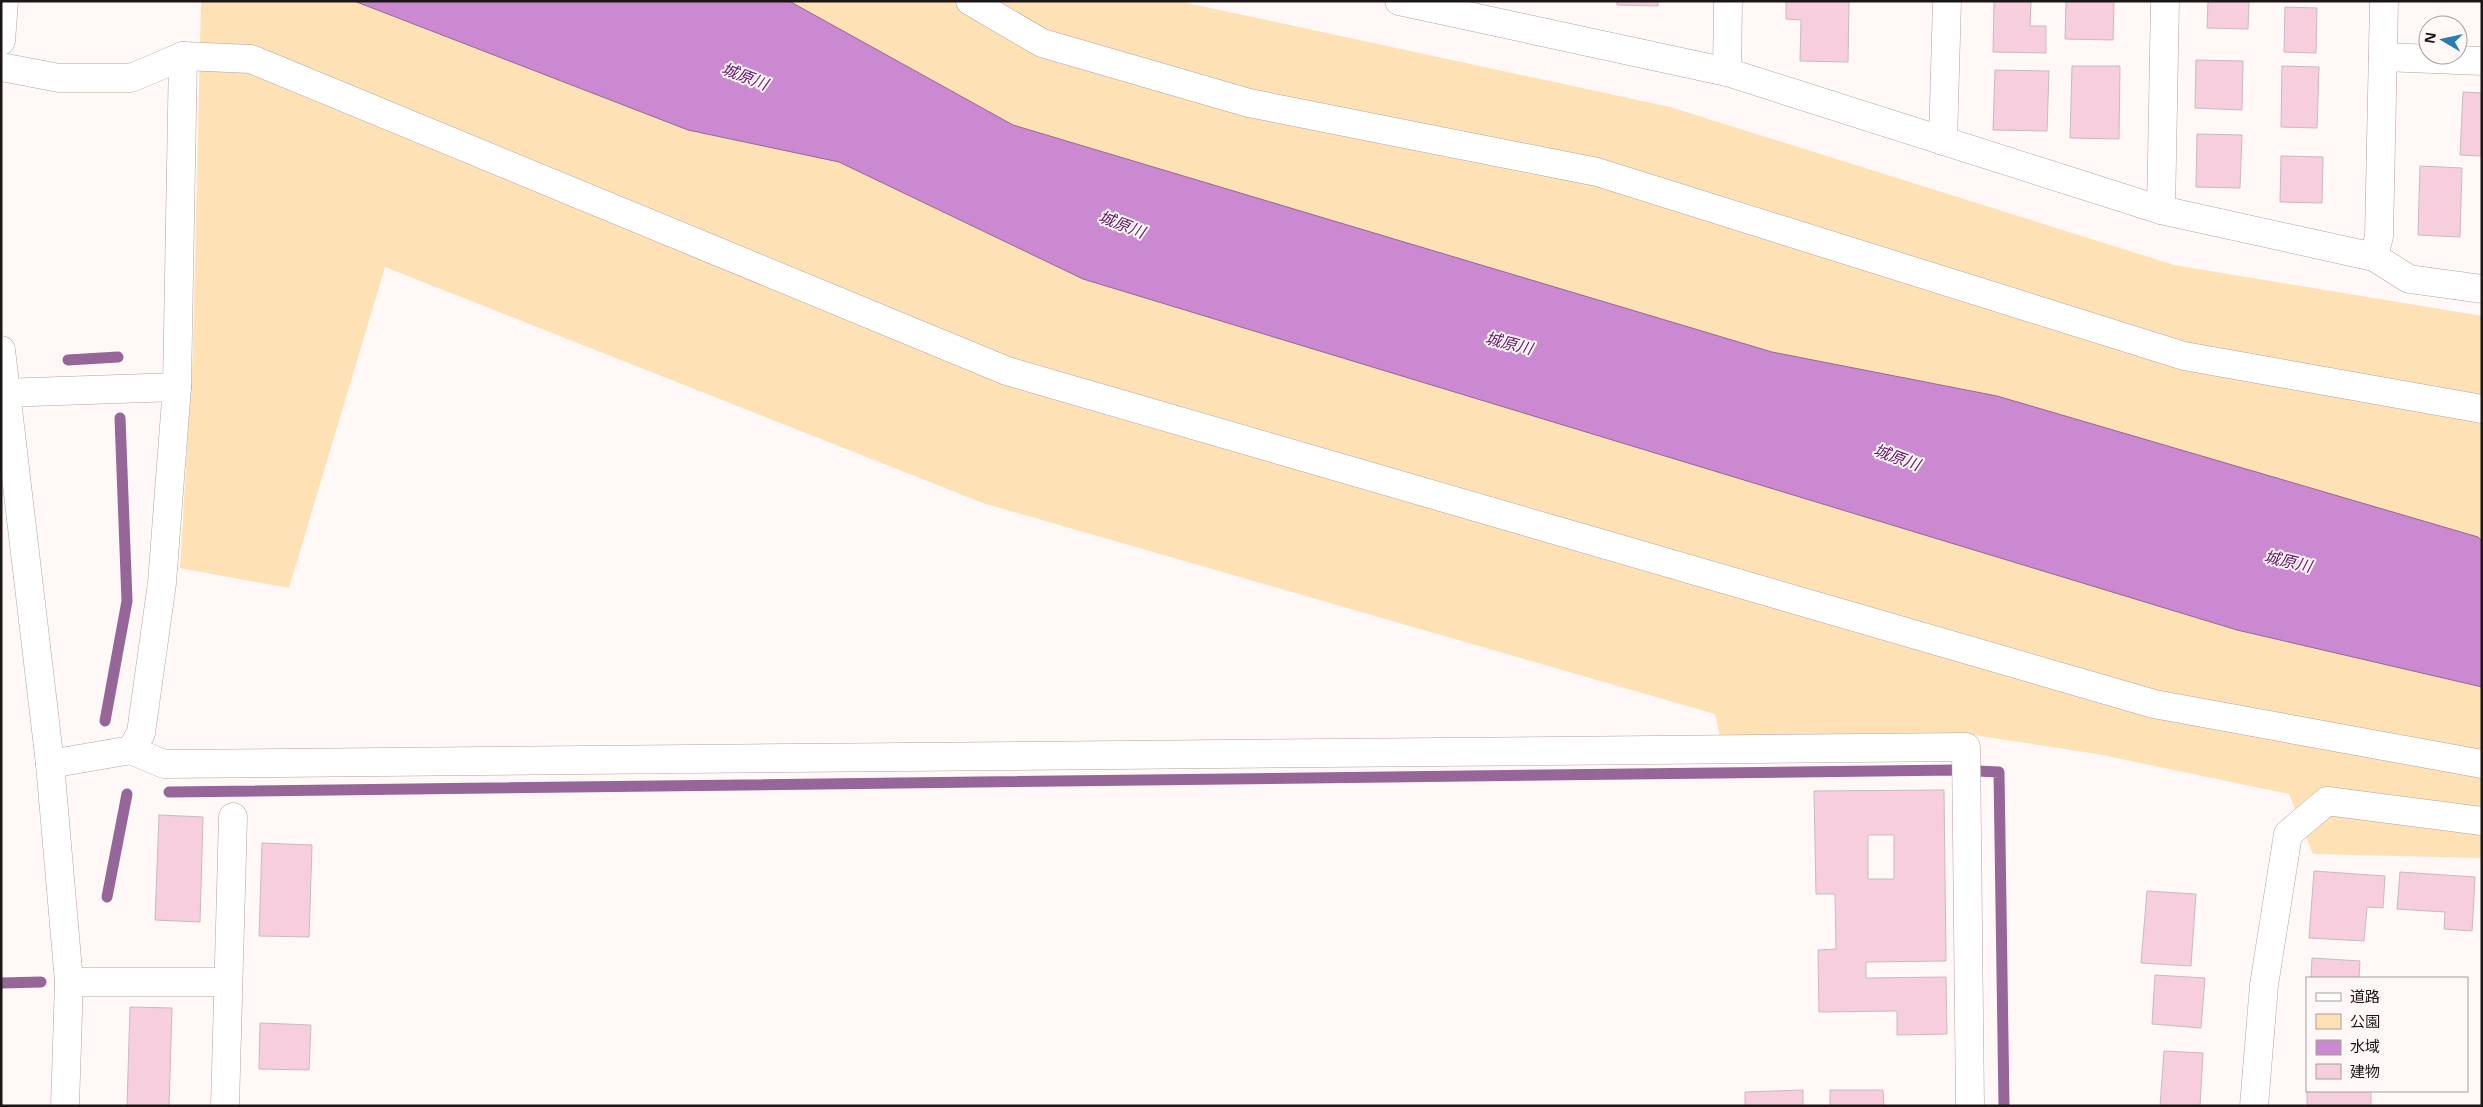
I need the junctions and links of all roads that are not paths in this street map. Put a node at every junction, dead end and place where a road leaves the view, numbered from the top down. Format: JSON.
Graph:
{"nodes":[{"id":1,"x":4,"y":1,"type":"edge"},
{"id":2,"x":970,"y":1,"type":"edge"},
{"id":3,"x":1399,"y":1,"type":"edge"},
{"id":4,"x":1728,"y":1,"type":"edge"},
{"id":5,"x":1946,"y":1,"type":"edge"},
{"id":6,"x":2165,"y":1,"type":"edge"},
{"id":7,"x":2384,"y":1,"type":"edge"},
{"id":8,"x":1507,"y":12,"type":"edge"},
{"id":9,"x":1,"y":41,"type":"edge"},
{"id":10,"x":183,"y":56,"type":"junction"},
{"id":11,"x":2383,"y":57,"type":"junction"},
{"id":12,"x":2482,"y":61,"type":"edge"},
{"id":13,"x":1,"y":67,"type":"edge"},
{"id":14,"x":1727,"y":72,"type":"junction"},
{"id":15,"x":1943,"y":141,"type":"junction"},
{"id":16,"x":2160,"y":210,"type":"junction"},
{"id":17,"x":2374,"y":256,"type":"junction"},
{"id":18,"x":2482,"y":289,"type":"edge"},
{"id":19,"x":1,"y":350,"type":"edge"},
{"id":20,"x":178,"y":387,"type":"junction"},
{"id":21,"x":4,"y":393,"type":"edge"},
{"id":22,"x":2482,"y":409,"type":"edge"},
{"id":23,"x":131,"y":750,"type":"junction"},
{"id":24,"x":50,"y":764,"type":"junction"},
{"id":25,"x":2482,"y":764,"type":"edge"},
{"id":26,"x":233,"y":817,"type":"dead end"},
{"id":27,"x":2482,"y":821,"type":"edge"},
{"id":28,"x":69,"y":982,"type":"junction"},
{"id":29,"x":228,"y":982,"type":"junction"},
{"id":30,"x":65,"y":1106,"type":"edge"},
{"id":31,"x":225,"y":1106,"type":"edge"},
{"id":32,"x":1970,"y":1106,"type":"edge"},
{"id":33,"x":2254,"y":1106,"type":"edge"}],
"edges":[{"from":1,"to":9,"type":"street"},
{"from":2,"to":22,"type":"street"},
{"from":3,"to":8,"type":"street"},
{"from":4,"to":14,"type":"street"},
{"from":5,"to":15,"type":"street"},
{"from":6,"to":16,"type":"street"},
{"from":7,"to":11,"type":"street"},
{"from":8,"to":14,"type":"street"},
{"from":10,"to":13,"type":"street"},
{"from":10,"to":20,"type":"street"},
{"from":10,"to":25,"type":"street"},
{"from":11,"to":12,"type":"street"},
{"from":11,"to":17,"type":"street"},
{"from":14,"to":15,"type":"street"},
{"from":15,"to":16,"type":"street"},
{"from":16,"to":17,"type":"street"},
{"from":17,"to":18,"type":"street"},
{"from":19,"to":21,"type":"street"},
{"from":20,"to":21,"type":"street"},
{"from":20,"to":23,"type":"street"},
{"from":21,"to":24,"type":"street"},
{"from":23,"to":24,"type":"street"},
{"from":23,"to":32,"type":"street"},
{"from":24,"to":28,"type":"street"},
{"from":26,"to":29,"type":"street"},
{"from":27,"to":33,"type":"street"},
{"from":28,"to":29,"type":"street"},
{"from":28,"to":30,"type":"street"},
{"from":29,"to":31,"type":"street"}]}
